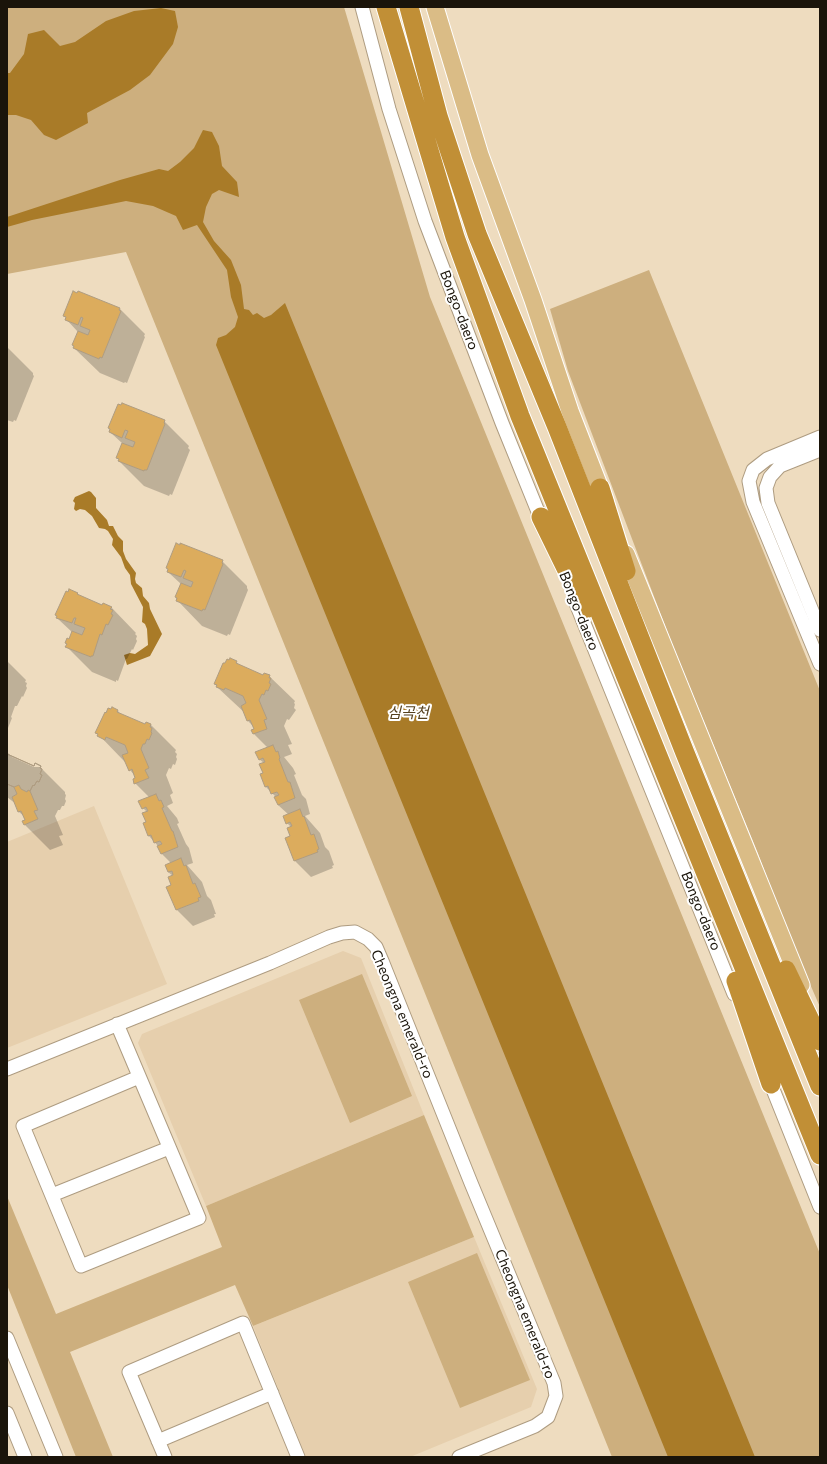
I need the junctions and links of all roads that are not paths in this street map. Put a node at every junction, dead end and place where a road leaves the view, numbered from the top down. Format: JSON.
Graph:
{"nodes":[{"id":1,"x":362,"y":7,"type":"edge"},
{"id":2,"x":386,"y":7,"type":"edge"},
{"id":3,"x":409,"y":7,"type":"edge"},
{"id":4,"x":435,"y":7,"type":"edge"},
{"id":5,"x":820,"y":437,"type":"edge"},
{"id":6,"x":820,"y":450,"type":"edge"},
{"id":7,"x":600,"y":488,"type":"junction"},
{"id":8,"x":541,"y":517,"type":"junction"},
{"id":9,"x":820,"y":630,"type":"edge"},
{"id":10,"x":820,"y":664,"type":"edge"},
{"id":11,"x":685,"y":753,"type":"junction"},
{"id":12,"x":660,"y":762,"type":"junction"},
{"id":13,"x":709,"y":810,"type":"junction"},
{"id":14,"x":683,"y":818,"type":"junction"},
{"id":15,"x":117,"y":1024,"type":"junction"},
{"id":16,"x":820,"y":1032,"type":"edge"},
{"id":17,"x":820,"y":1041,"type":"edge"},
{"id":18,"x":7,"y":1069,"type":"edge"},
{"id":19,"x":140,"y":1076,"type":"junction"},
{"id":20,"x":771,"y":1084,"type":"junction"},
{"id":21,"x":820,"y":1086,"type":"edge"},
{"id":22,"x":169,"y":1148,"type":"junction"},
{"id":23,"x":820,"y":1155,"type":"edge"},
{"id":24,"x":52,"y":1195,"type":"junction"},
{"id":25,"x":820,"y":1207,"type":"edge"},
{"id":26,"x":7,"y":1338,"type":"edge"},
{"id":27,"x":272,"y":1394,"type":"junction"},
{"id":28,"x":7,"y":1413,"type":"edge"},
{"id":29,"x":158,"y":1441,"type":"junction"},
{"id":30,"x":25,"y":1457,"type":"edge"},
{"id":31,"x":56,"y":1457,"type":"edge"},
{"id":32,"x":165,"y":1457,"type":"edge"},
{"id":33,"x":298,"y":1457,"type":"edge"},
{"id":34,"x":458,"y":1457,"type":"edge"}],
"edges":[{"from":1,"to":8,"type":"street","name":"Bongo-daero"},
{"from":2,"to":12,"type":"highway","name":"Bongo-daero"},
{"from":3,"to":11,"type":"highway"},
{"from":4,"to":7,"type":"main road"},
{"from":5,"to":10,"type":"street"},
{"from":6,"to":9,"type":"street"},
{"from":7,"to":11,"type":"highway"},
{"from":7,"to":16,"type":"main road"},
{"from":8,"to":12,"type":"highway"},
{"from":8,"to":20,"type":"street","name":"Bongo-daero"},
{"from":11,"to":13,"type":"highway"},
{"from":12,"to":14,"type":"highway","name":"Bongo-daero"},
{"from":13,"to":17,"type":"highway"},
{"from":13,"to":21,"type":"highway"},
{"from":14,"to":20,"type":"highway"},
{"from":14,"to":23,"type":"highway","name":"Bongo-daero"},
{"from":15,"to":18,"type":"street","name":"Cheongna emerald-ro"},
{"from":15,"to":19,"type":"street"},
{"from":15,"to":34,"type":"street","name":"Cheongna emerald-ro"},
{"from":19,"to":22,"type":"street"},
{"from":19,"to":24,"type":"street"},
{"from":20,"to":25,"type":"street","name":"Bongo-daero"},
{"from":22,"to":24,"type":"street"},
{"from":22,"to":24,"type":"street"},
{"from":26,"to":31,"type":"street"},
{"from":27,"to":29,"type":"street"},
{"from":27,"to":29,"type":"street"},
{"from":27,"to":33,"type":"street"},
{"from":28,"to":30,"type":"street"},
{"from":29,"to":32,"type":"street"}]}
